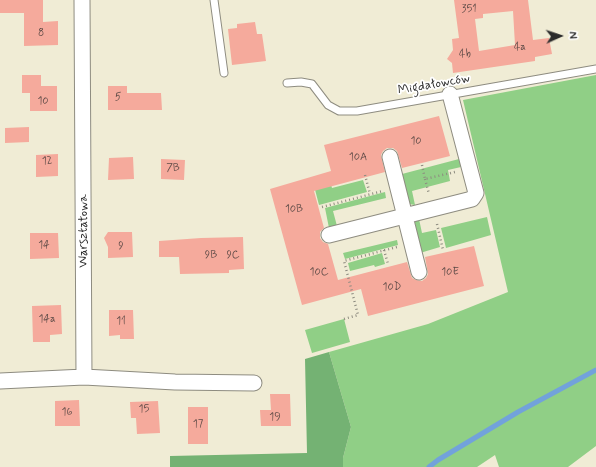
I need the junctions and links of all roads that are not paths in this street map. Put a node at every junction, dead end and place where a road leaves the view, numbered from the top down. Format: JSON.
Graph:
{"nodes":[{"id":1,"x":82,"y":0,"type":"edge"},
{"id":2,"x":214,"y":0,"type":"edge"},
{"id":3,"x":596,"y":69,"type":"edge"},
{"id":4,"x":224,"y":73,"type":"dead end"},
{"id":5,"x":287,"y":83,"type":"dead end"},
{"id":6,"x":450,"y":94,"type":"junction"},
{"id":7,"x":390,"y":157,"type":"dead end"},
{"id":8,"x":405,"y":216,"type":"junction"},
{"id":9,"x":329,"y":235,"type":"dead end"},
{"id":10,"x":419,"y":272,"type":"dead end"},
{"id":11,"x":84,"y":377,"type":"junction"},
{"id":12,"x":0,"y":381,"type":"edge"},
{"id":13,"x":254,"y":383,"type":"dead end"}],
"edges":[{"from":1,"to":11,"type":"street","name":"Warsztatowa"},
{"from":2,"to":4,"type":"lane"},
{"from":3,"to":6,"type":"lane","name":"Migdałowców"},
{"from":5,"to":6,"type":"lane","name":"Migdałowców"},
{"from":6,"to":8,"type":"street"},
{"from":7,"to":8,"type":"street"},
{"from":8,"to":9,"type":"street"},
{"from":8,"to":10,"type":"street"},
{"from":11,"to":12,"type":"street"},
{"from":11,"to":13,"type":"street"}]}
